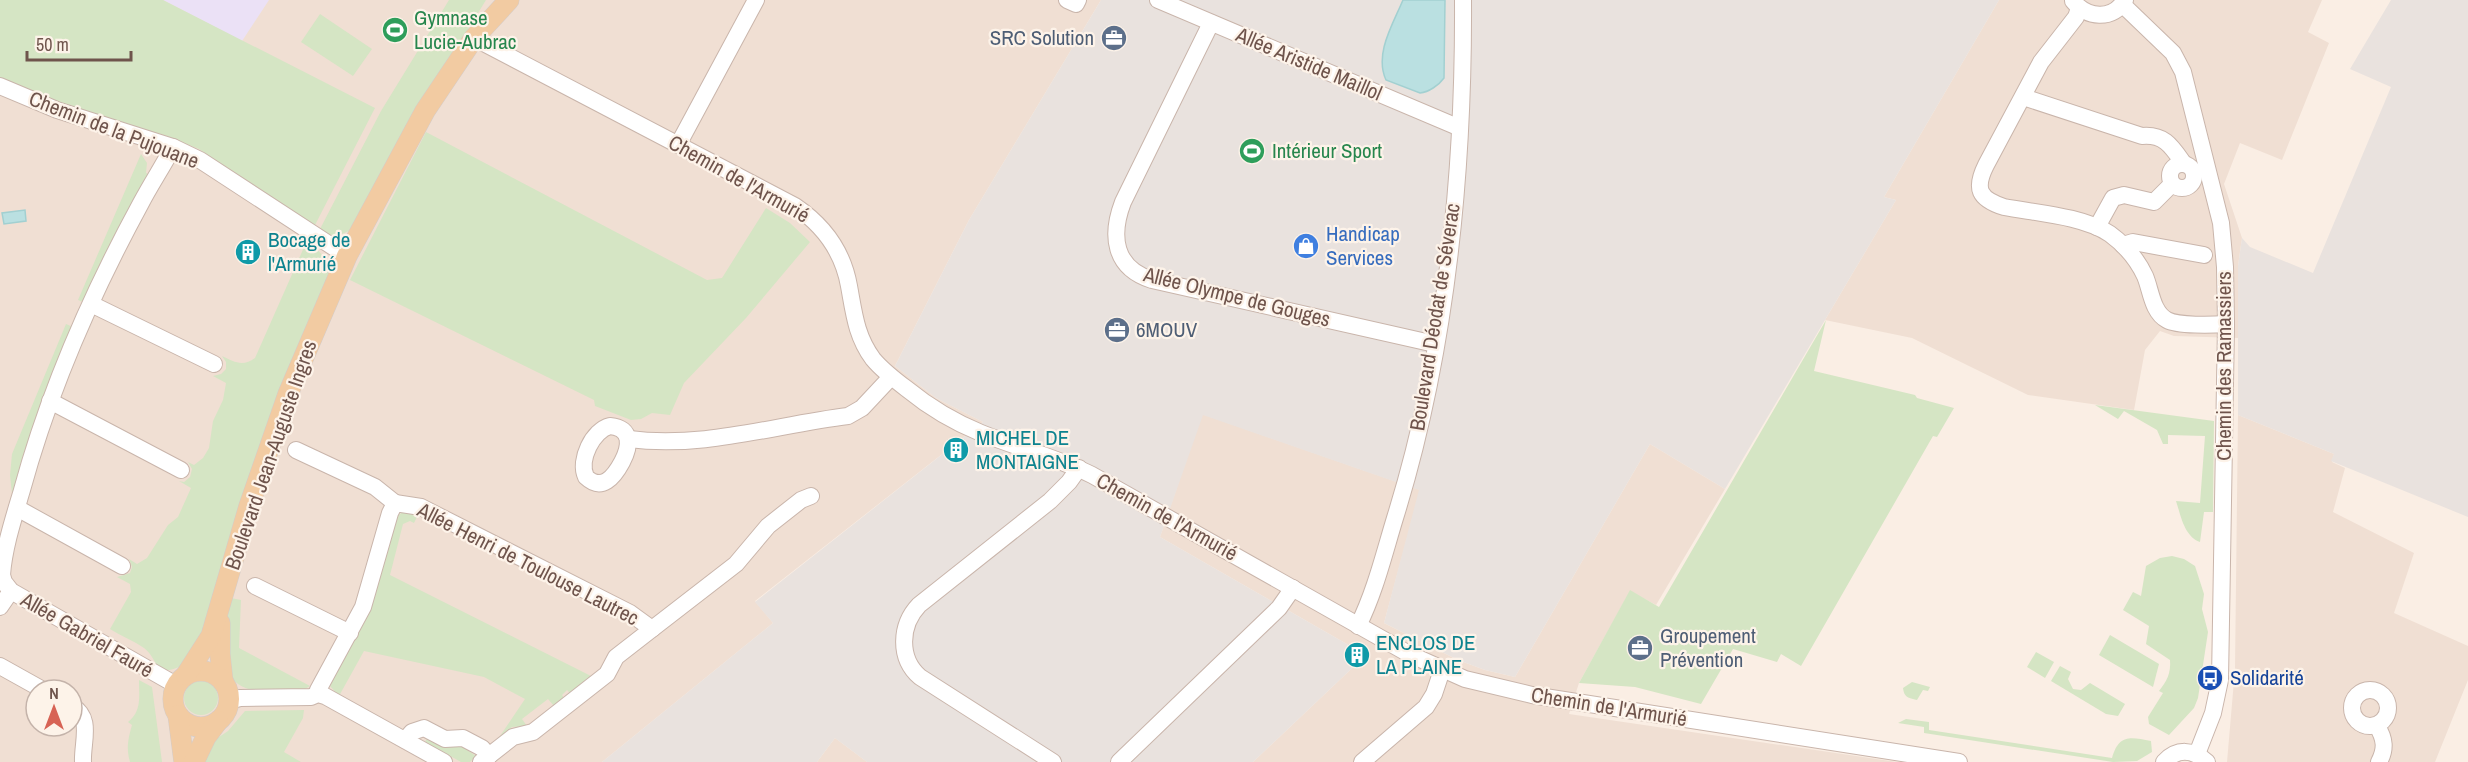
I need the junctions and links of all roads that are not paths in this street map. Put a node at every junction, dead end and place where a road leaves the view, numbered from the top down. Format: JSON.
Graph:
{"nodes":[{"id":1,"x":493,"y":0,"type":"edge"},
{"id":2,"x":509,"y":0,"type":"edge"},
{"id":3,"x":756,"y":0,"type":"edge"},
{"id":4,"x":1067,"y":0,"type":"edge"},
{"id":5,"x":1078,"y":0,"type":"edge"},
{"id":6,"x":1158,"y":0,"type":"edge"},
{"id":7,"x":1463,"y":0,"type":"edge"},
{"id":8,"x":2123,"y":2,"type":"edge"},
{"id":9,"x":2076,"y":4,"type":"edge"},
{"id":10,"x":1211,"y":23,"type":"junction"},
{"id":11,"x":480,"y":31,"type":"junction"},
{"id":12,"x":0,"y":86,"type":"edge"},
{"id":13,"x":2023,"y":97,"type":"junction"},
{"id":14,"x":1460,"y":128,"type":"junction"},
{"id":15,"x":678,"y":145,"type":"junction"},
{"id":16,"x":173,"y":147,"type":"junction"},
{"id":17,"x":2097,"y":227,"type":"junction"},
{"id":18,"x":2124,"y":245,"type":"junction"},
{"id":19,"x":2204,"y":255,"type":"dead end"},
{"id":20,"x":347,"y":256,"type":"junction"},
{"id":21,"x":91,"y":304,"type":"junction"},
{"id":22,"x":2226,"y":324,"type":"junction"},
{"id":23,"x":1435,"y":344,"type":"junction"},
{"id":24,"x":214,"y":364,"type":"dead end"},
{"id":25,"x":891,"y":377,"type":"junction"},
{"id":26,"x":50,"y":401,"type":"junction"},
{"id":27,"x":628,"y":439,"type":"dead end"},
{"id":28,"x":296,"y":450,"type":"dead end"},
{"id":29,"x":1079,"y":468,"type":"junction"},
{"id":30,"x":181,"y":470,"type":"dead end"},
{"id":31,"x":811,"y":496,"type":"dead end"},
{"id":32,"x":395,"y":503,"type":"junction"},
{"id":33,"x":17,"y":508,"type":"junction"},
{"id":34,"x":122,"y":566,"type":"dead end"},
{"id":35,"x":255,"y":586,"type":"dead end"},
{"id":36,"x":1293,"y":588,"type":"junction"},
{"id":37,"x":10,"y":591,"type":"junction"},
{"id":38,"x":0,"y":607,"type":"edge"},
{"id":39,"x":221,"y":608,"type":"junction"},
{"id":40,"x":1358,"y":626,"type":"junction"},
{"id":41,"x":651,"y":629,"type":"junction"},
{"id":42,"x":350,"y":633,"type":"junction"},
{"id":43,"x":0,"y":666,"type":"edge"},
{"id":44,"x":1442,"y":670,"type":"junction"},
{"id":45,"x":24,"y":679,"type":"edge"},
{"id":46,"x":181,"y":680,"type":"junction"},
{"id":47,"x":223,"y":682,"type":"junction"},
{"id":48,"x":318,"y":694,"type":"junction"},
{"id":49,"x":229,"y":701,"type":"junction"},
{"id":50,"x":178,"y":715,"type":"junction"},
{"id":51,"x":84,"y":718,"type":"edge"},
{"id":52,"x":218,"y":721,"type":"junction"},
{"id":53,"x":2377,"y":726,"type":"dead end"},
{"id":54,"x":405,"y":740,"type":"junction"},
{"id":55,"x":2202,"y":758,"type":"edge"},
{"id":56,"x":485,"y":759,"type":"edge"},
{"id":57,"x":83,"y":762,"type":"edge"},
{"id":58,"x":184,"y":762,"type":"edge"},
{"id":59,"x":194,"y":762,"type":"edge"},
{"id":60,"x":444,"y":762,"type":"edge"},
{"id":61,"x":1053,"y":762,"type":"edge"},
{"id":62,"x":1119,"y":762,"type":"edge"},
{"id":63,"x":1362,"y":762,"type":"edge"},
{"id":64,"x":1959,"y":762,"type":"edge"},
{"id":65,"x":2164,"y":762,"type":"edge"},
{"id":66,"x":2379,"y":762,"type":"edge"}],
"edges":[{"from":1,"to":11,"type":"main road","name":"Boulevard Jean-Auguste Ingres"},
{"from":2,"to":11,"type":"main road","name":"Boulevard Jean-Auguste Ingres"},
{"from":3,"to":15,"type":"street"},
{"from":4,"to":5,"type":"street"},
{"from":6,"to":10,"type":"street","name":"Allée Aristide Maillol"},
{"from":7,"to":14,"type":"street","name":"Boulevard Déodat de Séverac"},
{"from":8,"to":9,"type":"street","name":"Chemin des Ramassiers"},
{"from":8,"to":22,"type":"street","name":"Chemin des Ramassiers"},
{"from":9,"to":13,"type":"street"},
{"from":10,"to":14,"type":"street","name":"Allée Aristide Maillol"},
{"from":10,"to":23,"type":"street","name":"Allée Olympe de Gouges"},
{"from":11,"to":15,"type":"street","name":"Chemin de l'Armurié"},
{"from":11,"to":20,"type":"main road","name":"Boulevard Jean-Auguste Ingres"},
{"from":12,"to":16,"type":"street","name":"Chemin de la Pujouane"},
{"from":13,"to":17,"type":"street"},
{"from":13,"to":17,"type":"street"},
{"from":14,"to":23,"type":"street","name":"Boulevard Déodat de Séverac"},
{"from":15,"to":25,"type":"street","name":"Chemin de l'Armurié"},
{"from":16,"to":20,"type":"street","name":"Chemin de la Pujouane"},
{"from":16,"to":21,"type":"street","name":"Allée Gabriel Fauré"},
{"from":17,"to":18,"type":"street"},
{"from":18,"to":19,"type":"street"},
{"from":18,"to":22,"type":"street"},
{"from":20,"to":39,"type":"main road","name":"Boulevard Jean-Auguste Ingres"},
{"from":21,"to":24,"type":"street"},
{"from":21,"to":26,"type":"street","name":"Allée Gabriel Fauré"},
{"from":22,"to":55,"type":"street","name":"Chemin des Ramassiers"},
{"from":23,"to":40,"type":"street","name":"Boulevard Déodat de Séverac"},
{"from":25,"to":27,"type":"street"},
{"from":25,"to":29,"type":"street","name":"Chemin de l'Armurié"},
{"from":26,"to":30,"type":"street"},
{"from":26,"to":33,"type":"street","name":"Allée Gabriel Fauré"},
{"from":28,"to":32,"type":"street"},
{"from":29,"to":36,"type":"street","name":"Chemin de l'Armurié"},
{"from":29,"to":61,"type":"street"},
{"from":31,"to":41,"type":"street","name":"Allée Henri de Toulouse Lautrec"},
{"from":32,"to":41,"type":"street","name":"Allée Henri de Toulouse Lautrec"},
{"from":32,"to":42,"type":"street","name":"Allée Henri de Toulouse Lautrec"},
{"from":33,"to":34,"type":"street"},
{"from":33,"to":37,"type":"street","name":"Allée Gabriel Fauré"},
{"from":35,"to":42,"type":"street"},
{"from":36,"to":40,"type":"street","name":"Chemin de l'Armurié"},
{"from":36,"to":62,"type":"street"},
{"from":37,"to":38,"type":"street"},
{"from":37,"to":46,"type":"street","name":"Allée Gabriel Fauré"},
{"from":39,"to":46,"type":"main road","name":"Boulevard Jean-Auguste Ingres"},
{"from":39,"to":47,"type":"main road","name":"Boulevard Jean-Auguste Ingres"},
{"from":40,"to":44,"type":"street","name":"Chemin de l'Armurié"},
{"from":41,"to":56,"type":"street","name":"Allée Henri de Toulouse Lautrec"},
{"from":42,"to":48,"type":"street","name":"Allée Henri de Toulouse Lautrec"},
{"from":43,"to":45,"type":"street"},
{"from":44,"to":63,"type":"street"},
{"from":44,"to":64,"type":"street","name":"Chemin de l'Armurié"},
{"from":46,"to":47,"type":"main road"},
{"from":46,"to":50,"type":"main road"},
{"from":47,"to":49,"type":"main road"},
{"from":48,"to":49,"type":"street"},
{"from":48,"to":54,"type":"street"},
{"from":49,"to":52,"type":"main road"},
{"from":50,"to":52,"type":"main road"},
{"from":50,"to":58,"type":"main road"},
{"from":51,"to":57,"type":"street"},
{"from":52,"to":59,"type":"main road"},
{"from":53,"to":66,"type":"street"},
{"from":54,"to":56,"type":"street"},
{"from":54,"to":60,"type":"street"},
{"from":55,"to":65,"type":"street"}]}
